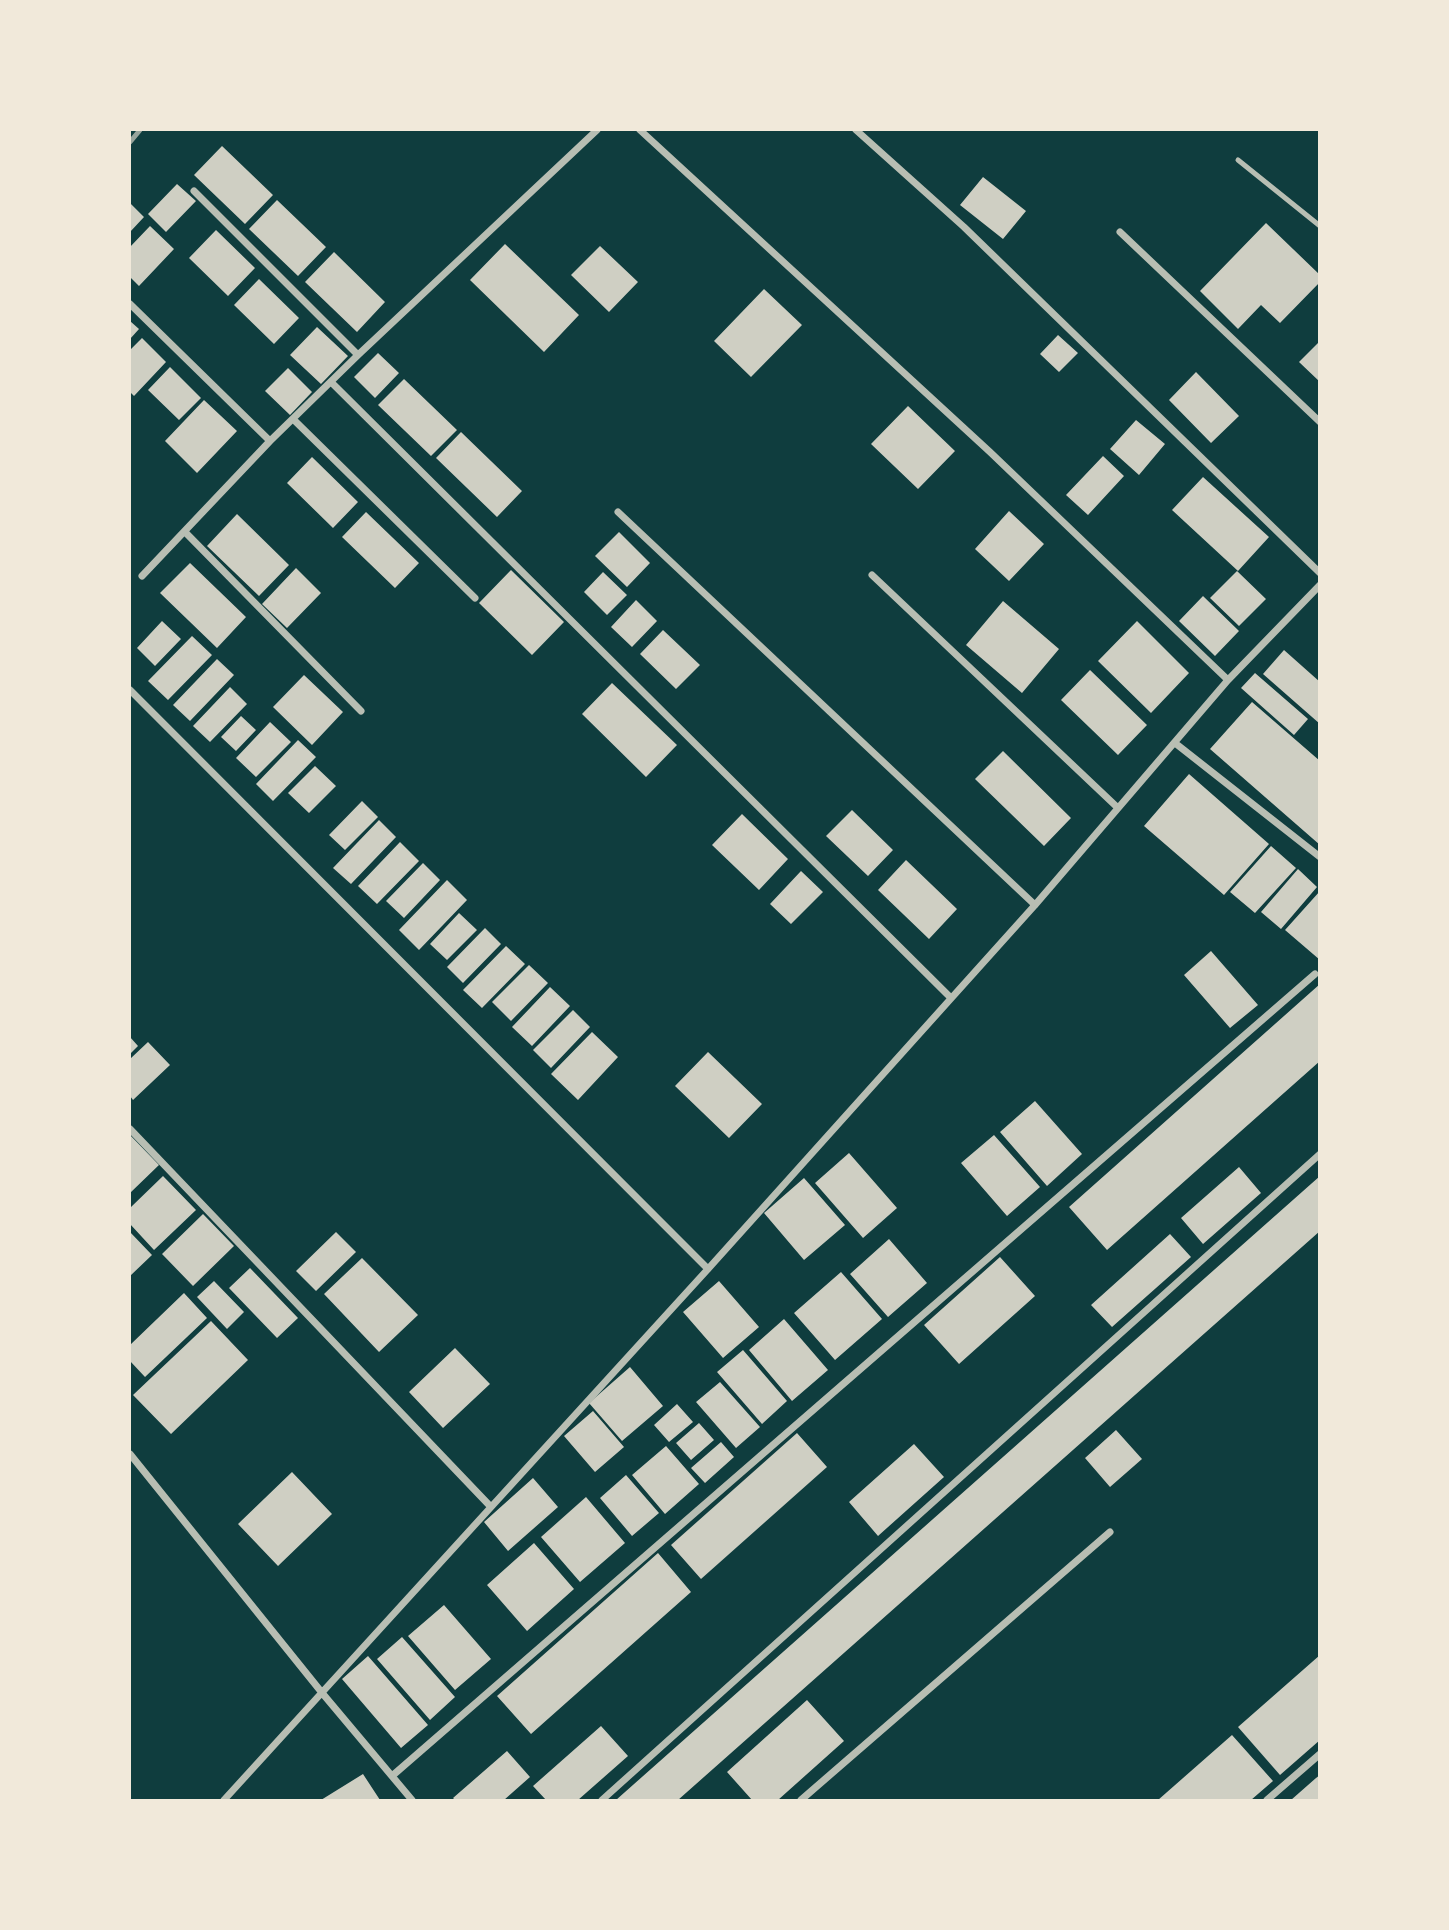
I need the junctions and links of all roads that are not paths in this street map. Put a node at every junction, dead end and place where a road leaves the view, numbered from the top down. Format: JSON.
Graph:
{"nodes":[{"id":1,"x":597,"y":130,"type":"edge"},
{"id":2,"x":640,"y":130,"type":"edge"},
{"id":3,"x":856,"y":130,"type":"edge"},
{"id":4,"x":1238,"y":160,"type":"dead end"},
{"id":5,"x":194,"y":191,"type":"dead end"},
{"id":6,"x":1320,"y":226,"type":"edge"},
{"id":7,"x":1119,"y":232,"type":"dead end"},
{"id":8,"x":130,"y":304,"type":"edge"},
{"id":9,"x":358,"y":355,"type":"junction"},
{"id":10,"x":331,"y":382,"type":"junction"},
{"id":11,"x":293,"y":419,"type":"junction"},
{"id":12,"x":1320,"y":422,"type":"edge"},
{"id":13,"x":271,"y":441,"type":"junction"},
{"id":14,"x":618,"y":512,"type":"dead end"},
{"id":15,"x":186,"y":533,"type":"junction"},
{"id":16,"x":1320,"y":573,"type":"edge"},
{"id":17,"x":872,"y":575,"type":"dead end"},
{"id":18,"x":142,"y":576,"type":"dead end"},
{"id":19,"x":1320,"y":585,"type":"edge"},
{"id":20,"x":475,"y":598,"type":"dead end"},
{"id":21,"x":1228,"y":680,"type":"junction"},
{"id":22,"x":130,"y":690,"type":"edge"},
{"id":23,"x":360,"y":712,"type":"dead end"},
{"id":24,"x":1175,"y":743,"type":"junction"},
{"id":25,"x":1118,"y":808,"type":"junction"},
{"id":26,"x":1320,"y":858,"type":"edge"},
{"id":27,"x":1035,"y":905,"type":"junction"},
{"id":28,"x":1315,"y":974,"type":"dead end"},
{"id":29,"x":951,"y":998,"type":"junction"},
{"id":30,"x":130,"y":1129,"type":"edge"},
{"id":31,"x":1320,"y":1154,"type":"edge"},
{"id":32,"x":708,"y":1269,"type":"junction"},
{"id":33,"x":130,"y":1454,"type":"edge"},
{"id":34,"x":491,"y":1507,"type":"junction"},
{"id":35,"x":1110,"y":1532,"type":"dead end"},
{"id":36,"x":323,"y":1694,"type":"junction"},
{"id":37,"x":1320,"y":1754,"type":"edge"},
{"id":38,"x":392,"y":1776,"type":"junction"},
{"id":39,"x":224,"y":1801,"type":"edge"},
{"id":40,"x":412,"y":1801,"type":"edge"},
{"id":41,"x":603,"y":1801,"type":"edge"},
{"id":42,"x":800,"y":1801,"type":"edge"},
{"id":43,"x":1267,"y":1801,"type":"edge"}],
"edges":[{"from":1,"to":9,"type":"street"},
{"from":2,"to":21,"type":"street"},
{"from":3,"to":16,"type":"street"},
{"from":4,"to":6,"type":"lane"},
{"from":5,"to":9,"type":"street"},
{"from":7,"to":12,"type":"street"},
{"from":8,"to":13,"type":"street"},
{"from":9,"to":10,"type":"street"},
{"from":10,"to":11,"type":"street"},
{"from":10,"to":29,"type":"street"},
{"from":11,"to":13,"type":"street"},
{"from":11,"to":20,"type":"street"},
{"from":13,"to":15,"type":"street"},
{"from":14,"to":27,"type":"street"},
{"from":15,"to":18,"type":"street"},
{"from":15,"to":23,"type":"street"},
{"from":17,"to":25,"type":"street"},
{"from":19,"to":21,"type":"street"},
{"from":21,"to":24,"type":"street"},
{"from":22,"to":32,"type":"street"},
{"from":24,"to":25,"type":"street"},
{"from":24,"to":26,"type":"street"},
{"from":25,"to":27,"type":"street"},
{"from":27,"to":29,"type":"street"},
{"from":28,"to":38,"type":"street"},
{"from":29,"to":32,"type":"street"},
{"from":30,"to":34,"type":"street"},
{"from":31,"to":41,"type":"street"},
{"from":32,"to":34,"type":"street"},
{"from":33,"to":36,"type":"street"},
{"from":34,"to":36,"type":"street"},
{"from":35,"to":42,"type":"street"},
{"from":36,"to":38,"type":"street"},
{"from":36,"to":39,"type":"street"},
{"from":37,"to":43,"type":"street"},
{"from":38,"to":40,"type":"street"}]}
